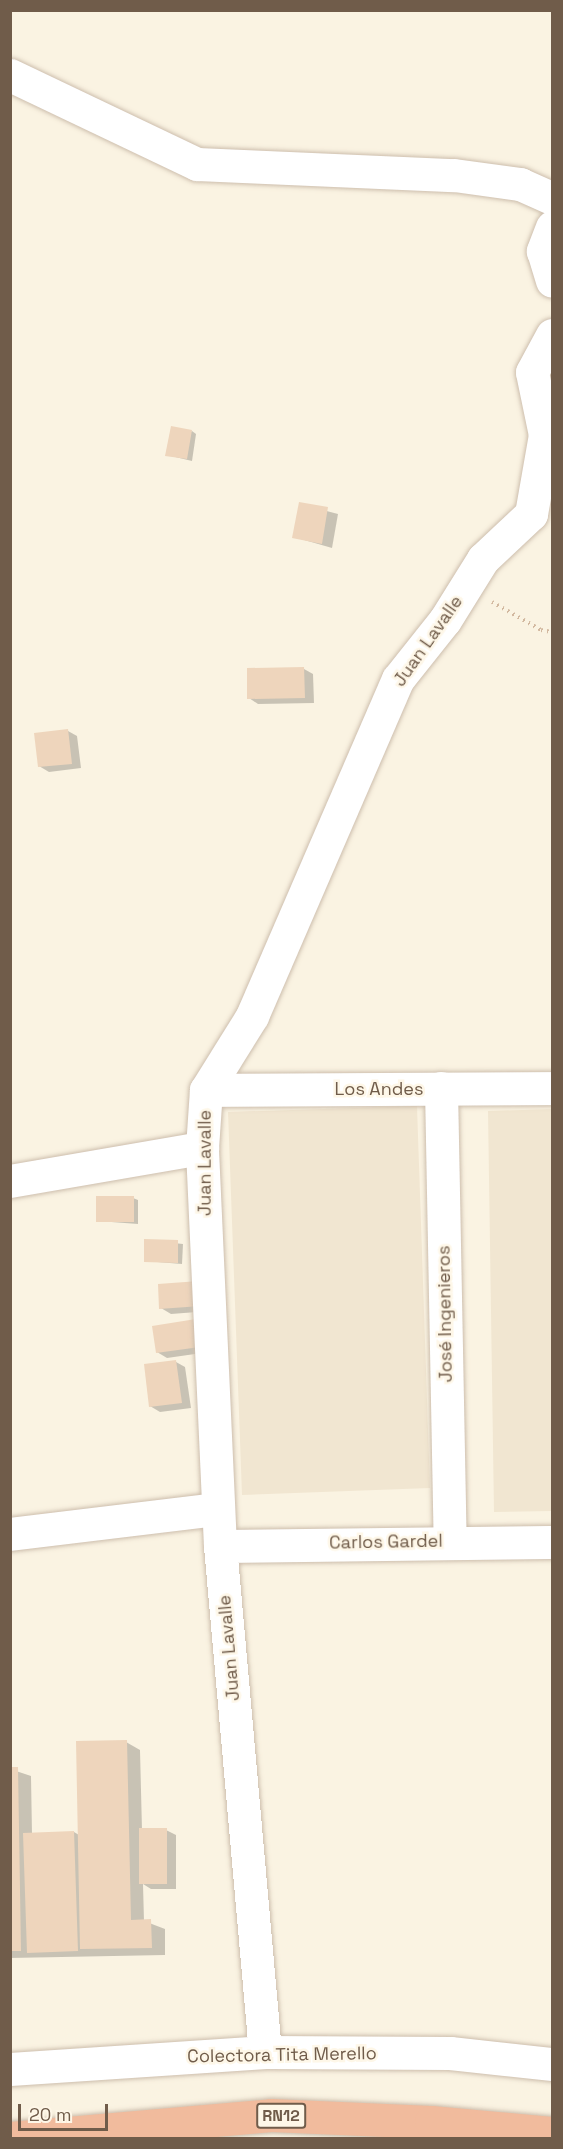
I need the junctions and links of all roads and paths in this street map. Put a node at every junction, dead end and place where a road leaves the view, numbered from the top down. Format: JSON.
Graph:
{"nodes":[{"id":1,"x":10,"y":75,"type":"edge"},
{"id":2,"x":552,"y":198,"type":"edge"},
{"id":3,"x":552,"y":227,"type":"edge"},
{"id":4,"x":552,"y":281,"type":"edge"},
{"id":5,"x":552,"y":335,"type":"edge"},
{"id":6,"x":465,"y":587,"type":"junction"},
{"id":7,"x":552,"y":632,"type":"edge"},
{"id":8,"x":441,"y":1088,"type":"junction"},
{"id":9,"x":552,"y":1088,"type":"edge"},
{"id":10,"x":206,"y":1090,"type":"junction"},
{"id":11,"x":202,"y":1148,"type":"junction"},
{"id":12,"x":10,"y":1182,"type":"edge"},
{"id":13,"x":218,"y":1509,"type":"junction"},
{"id":14,"x":10,"y":1534,"type":"edge"},
{"id":15,"x":450,"y":1540,"type":"junction"},
{"id":16,"x":552,"y":1542,"type":"edge"},
{"id":17,"x":220,"y":1546,"type":"junction"},
{"id":18,"x":265,"y":2052,"type":"junction"},
{"id":19,"x":552,"y":2064,"type":"edge"},
{"id":20,"x":10,"y":2069,"type":"edge"},
{"id":21,"x":552,"y":2133,"type":"edge"},
{"id":22,"x":10,"y":2138,"type":"edge"}],
"edges":[{"from":1,"to":2,"type":"street"},
{"from":3,"to":4,"type":"street"},
{"from":5,"to":6,"type":"street","name":"Juan Lavalle"},
{"from":6,"to":7,"type":"path"},
{"from":6,"to":10,"type":"street","name":"Juan Lavalle"},
{"from":8,"to":9,"type":"street","name":"Los Andes"},
{"from":8,"to":10,"type":"street","name":"Los Andes"},
{"from":8,"to":15,"type":"street","name":"José Ingenieros"},
{"from":10,"to":11,"type":"street","name":"Juan Lavalle"},
{"from":11,"to":12,"type":"street"},
{"from":11,"to":13,"type":"street","name":"Juan Lavalle"},
{"from":13,"to":14,"type":"street"},
{"from":13,"to":17,"type":"street","name":"Juan Lavalle"},
{"from":15,"to":16,"type":"street","name":"Carlos Gardel"},
{"from":15,"to":17,"type":"street","name":"Carlos Gardel"},
{"from":17,"to":18,"type":"street","name":"Juan Lavalle"},
{"from":18,"to":19,"type":"street","name":"Colectora Tita Merello"},
{"from":18,"to":20,"type":"street","name":"Colectora Tita Merello"},
{"from":21,"to":22,"type":"highway","number":"RN12"}]}
